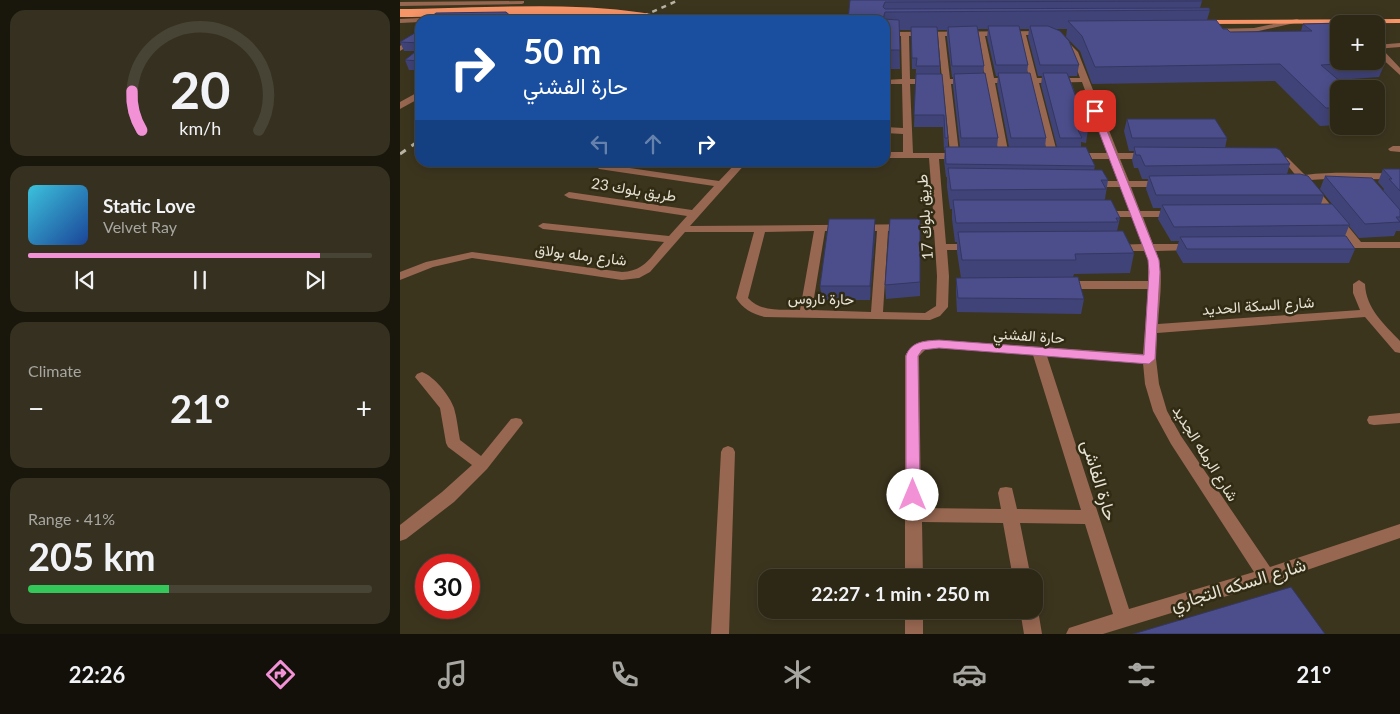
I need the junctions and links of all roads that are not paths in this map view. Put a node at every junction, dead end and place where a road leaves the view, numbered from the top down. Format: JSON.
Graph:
{"nodes":[{"id":1,"x":523,"y":1,"type":"edge"},
{"id":2,"x":400,"y":4,"type":"edge"},
{"id":3,"x":400,"y":13,"type":"edge"},
{"id":4,"x":528,"y":15,"type":"edge"},
{"id":5,"x":637,"y":15,"type":"edge"},
{"id":6,"x":415,"y":20,"type":"edge"},
{"id":7,"x":400,"y":21,"type":"edge"},
{"id":8,"x":1297,"y":21,"type":"junction"},
{"id":9,"x":1400,"y":21,"type":"edge"},
{"id":10,"x":1191,"y":22,"type":"edge"},
{"id":11,"x":1330,"y":22,"type":"edge"},
{"id":12,"x":1385,"y":22,"type":"edge"},
{"id":13,"x":1207,"y":31,"type":"edge"},
{"id":14,"x":1054,"y":32,"type":"junction"},
{"id":15,"x":1069,"y":32,"type":"edge"},
{"id":16,"x":981,"y":33,"type":"junction"},
{"id":17,"x":1022,"y":33,"type":"junction"},
{"id":18,"x":890,"y":34,"type":"edge"},
{"id":19,"x":905,"y":34,"type":"junction"},
{"id":20,"x":941,"y":34,"type":"junction"},
{"id":21,"x":415,"y":38,"type":"edge"},
{"id":22,"x":1400,"y":45,"type":"edge"},
{"id":23,"x":1385,"y":46,"type":"edge"},
{"id":24,"x":400,"y":49,"type":"edge"},
{"id":25,"x":1385,"y":56,"type":"edge"},
{"id":26,"x":1389,"y":63,"type":"junction"},
{"id":27,"x":1400,"y":63,"type":"edge"},
{"id":28,"x":1400,"y":73,"type":"edge"},
{"id":29,"x":1084,"y":80,"type":"junction"},
{"id":30,"x":906,"y":81,"type":"junction"},
{"id":31,"x":946,"y":81,"type":"junction"},
{"id":32,"x":990,"y":81,"type":"junction"},
{"id":33,"x":1034,"y":81,"type":"junction"},
{"id":34,"x":890,"y":82,"type":"edge"},
{"id":35,"x":415,"y":97,"type":"edge"},
{"id":36,"x":400,"y":106,"type":"edge"},
{"id":37,"x":890,"y":130,"type":"edge"},
{"id":38,"x":908,"y":131,"type":"junction"},
{"id":39,"x":890,"y":155,"type":"edge"},
{"id":40,"x":908,"y":155,"type":"junction"},
{"id":41,"x":934,"y":156,"type":"junction"},
{"id":42,"x":954,"y":156,"type":"junction"},
{"id":43,"x":974,"y":156,"type":"edge"},
{"id":44,"x":1004,"y":156,"type":"edge"},
{"id":45,"x":1113,"y":156,"type":"junction"},
{"id":46,"x":1162,"y":156,"type":"edge"},
{"id":47,"x":1261,"y":156,"type":"edge"},
{"id":48,"x":738,"y":167,"type":"edge"},
{"id":49,"x":602,"y":168,"type":"dead end"},
{"id":50,"x":1400,"y":176,"type":"edge"},
{"id":51,"x":1362,"y":177,"type":"junction"},
{"id":52,"x":1302,"y":181,"type":"junction"},
{"id":53,"x":721,"y":184,"type":"junction"},
{"id":54,"x":1085,"y":184,"type":"edge"},
{"id":55,"x":1124,"y":184,"type":"junction"},
{"id":56,"x":1172,"y":184,"type":"edge"},
{"id":57,"x":1375,"y":191,"type":"edge"},
{"id":58,"x":569,"y":195,"type":"dead end"},
{"id":59,"x":695,"y":214,"type":"junction"},
{"id":60,"x":1086,"y":214,"type":"edge"},
{"id":61,"x":1136,"y":214,"type":"junction"},
{"id":62,"x":1185,"y":214,"type":"edge"},
{"id":63,"x":543,"y":226,"type":"dead end"},
{"id":64,"x":940,"y":227,"type":"junction"},
{"id":65,"x":760,"y":228,"type":"junction"},
{"id":66,"x":820,"y":228,"type":"junction"},
{"id":67,"x":883,"y":228,"type":"junction"},
{"id":68,"x":682,"y":229,"type":"junction"},
{"id":69,"x":672,"y":240,"type":"junction"},
{"id":70,"x":1400,"y":245,"type":"edge"},
{"id":71,"x":1338,"y":246,"type":"edge"},
{"id":72,"x":1358,"y":246,"type":"junction"},
{"id":73,"x":941,"y":247,"type":"junction"},
{"id":74,"x":981,"y":247,"type":"edge"},
{"id":75,"x":1209,"y":247,"type":"edge"},
{"id":76,"x":1100,"y":248,"type":"edge"},
{"id":77,"x":1150,"y":248,"type":"junction"},
{"id":78,"x":400,"y":276,"type":"edge"},
{"id":79,"x":943,"y":276,"type":"junction"},
{"id":80,"x":954,"y":284,"type":"edge"},
{"id":81,"x":1358,"y":284,"type":"dead end"},
{"id":82,"x":1053,"y":285,"type":"edge"},
{"id":83,"x":1153,"y":285,"type":"junction"},
{"id":84,"x":1368,"y":313,"type":"junction"},
{"id":85,"x":805,"y":314,"type":"junction"},
{"id":86,"x":877,"y":316,"type":"junction"},
{"id":87,"x":1150,"y":329,"type":"junction"},
{"id":88,"x":1400,"y":349,"type":"edge"},
{"id":89,"x":1038,"y":352,"type":"junction"},
{"id":90,"x":1149,"y":359,"type":"junction"},
{"id":91,"x":422,"y":377,"type":"dead end"},
{"id":92,"x":1400,"y":418,"type":"edge"},
{"id":93,"x":1374,"y":420,"type":"dead end"},
{"id":94,"x":516,"y":423,"type":"dead end"},
{"id":95,"x":728,"y":452,"type":"dead end"},
{"id":96,"x":482,"y":465,"type":"junction"},
{"id":97,"x":1006,"y":493,"type":"dead end"},
{"id":98,"x":913,"y":514,"type":"junction"},
{"id":99,"x":1010,"y":516,"type":"junction"},
{"id":100,"x":1090,"y":517,"type":"junction"},
{"id":101,"x":1400,"y":531,"type":"edge"},
{"id":102,"x":400,"y":534,"type":"edge"},
{"id":103,"x":914,"y":569,"type":"edge"},
{"id":104,"x":1020,"y":569,"type":"edge"},
{"id":105,"x":1266,"y":576,"type":"junction"},
{"id":106,"x":914,"y":619,"type":"edge"},
{"id":107,"x":1030,"y":619,"type":"edge"},
{"id":108,"x":1123,"y":619,"type":"junction"},
{"id":109,"x":720,"y":634,"type":"edge"},
{"id":110,"x":914,"y":634,"type":"edge"},
{"id":111,"x":1033,"y":634,"type":"edge"},
{"id":112,"x":1075,"y":634,"type":"edge"}],
"edges":[{"from":1,"to":2,"type":"street"},
{"from":1,"to":4,"type":"street"},
{"from":3,"to":5,"type":"main road","bridge":true},
{"from":6,"to":7,"type":"street"},
{"from":8,"to":10,"type":"main road"},
{"from":8,"to":11,"type":"main road"},
{"from":8,"to":13,"type":"street"},
{"from":9,"to":12,"type":"main road"},
{"from":14,"to":15,"type":"street"},
{"from":14,"to":17,"type":"street"},
{"from":14,"to":29,"type":"street","name":"شارع الرمله الجديد"},
{"from":16,"to":17,"type":"street"},
{"from":16,"to":20,"type":"street"},
{"from":16,"to":32,"type":"street"},
{"from":17,"to":33,"type":"street"},
{"from":18,"to":19,"type":"street"},
{"from":19,"to":20,"type":"street"},
{"from":19,"to":30,"type":"street"},
{"from":20,"to":31,"type":"street"},
{"from":21,"to":24,"type":"street"},
{"from":22,"to":23,"type":"street"},
{"from":25,"to":26,"type":"street"},
{"from":26,"to":27,"type":"street"},
{"from":26,"to":28,"type":"street"},
{"from":29,"to":33,"type":"street"},
{"from":29,"to":45,"type":"street","name":"شارع الرمله الجديد"},
{"from":30,"to":31,"type":"street"},
{"from":30,"to":34,"type":"street"},
{"from":30,"to":38,"type":"street"},
{"from":31,"to":32,"type":"street"},
{"from":31,"to":42,"type":"street"},
{"from":32,"to":33,"type":"street"},
{"from":32,"to":44,"type":"street"},
{"from":33,"to":45,"type":"street"},
{"from":35,"to":36,"type":"street"},
{"from":37,"to":38,"type":"street"},
{"from":38,"to":40,"type":"street"},
{"from":39,"to":40,"type":"street"},
{"from":40,"to":41,"type":"street"},
{"from":41,"to":42,"type":"street"},
{"from":41,"to":64,"type":"street","name":"طريق بلوك 17"},
{"from":42,"to":43,"type":"street"},
{"from":45,"to":46,"type":"street"},
{"from":45,"to":55,"type":"street","name":"شارع الرمله الجديد"},
{"from":47,"to":52,"type":"street"},
{"from":48,"to":53,"type":"street","name":"شارع رمله بولاق"},
{"from":49,"to":53,"type":"street"},
{"from":50,"to":51,"type":"street"},
{"from":51,"to":52,"type":"street"},
{"from":51,"to":57,"type":"street"},
{"from":52,"to":72,"type":"street"},
{"from":53,"to":59,"type":"street","name":"شارع رمله بولاق"},
{"from":54,"to":55,"type":"street"},
{"from":55,"to":56,"type":"street"},
{"from":55,"to":61,"type":"street","name":"شارع الرمله الجديد"},
{"from":58,"to":59,"type":"street","name":"طريق بلوك 23"},
{"from":59,"to":68,"type":"street","name":"شارع رمله بولاق"},
{"from":60,"to":61,"type":"street"},
{"from":61,"to":62,"type":"street"},
{"from":61,"to":77,"type":"street","name":"شارع الرمله الجديد"},
{"from":63,"to":69,"type":"street"},
{"from":64,"to":67,"type":"street"},
{"from":64,"to":73,"type":"street","name":"طريق بلوك 17"},
{"from":65,"to":66,"type":"street"},
{"from":65,"to":68,"type":"street"},
{"from":65,"to":85,"type":"street","name":"حارة ناروس"},
{"from":66,"to":67,"type":"street"},
{"from":66,"to":85,"type":"street"},
{"from":67,"to":86,"type":"street"},
{"from":68,"to":69,"type":"street","name":"شارع رمله بولاق"},
{"from":69,"to":78,"type":"street","name":"شارع رمله بولاق"},
{"from":70,"to":72,"type":"street"},
{"from":71,"to":72,"type":"street"},
{"from":73,"to":74,"type":"street"},
{"from":73,"to":79,"type":"street","name":"طريق بلوك 17"},
{"from":75,"to":77,"type":"street"},
{"from":76,"to":77,"type":"street"},
{"from":77,"to":83,"type":"street","name":"شارع الرمله الجديد"},
{"from":79,"to":80,"type":"street"},
{"from":79,"to":86,"type":"street","name":"حارة ناروس"},
{"from":81,"to":84,"type":"street"},
{"from":82,"to":83,"type":"street"},
{"from":83,"to":87,"type":"street","name":"شارع الرمله الجديد"},
{"from":84,"to":87,"type":"street","name":"شارع السكة الحديد"},
{"from":84,"to":88,"type":"street"},
{"from":85,"to":86,"type":"street","name":"حارة ناروس"},
{"from":87,"to":90,"type":"street","name":"شارع الرمله الجديد"},
{"from":89,"to":90,"type":"street","name":"حارة الفشني"},
{"from":89,"to":98,"type":"street","name":"حارة الفشني"},
{"from":89,"to":100,"type":"street","name":"حارة الفاشى"},
{"from":90,"to":105,"type":"street","name":"شارع الرمله الجديد"},
{"from":91,"to":96,"type":"street"},
{"from":92,"to":93,"type":"street"},
{"from":94,"to":96,"type":"street"},
{"from":95,"to":109,"type":"street"},
{"from":96,"to":102,"type":"street"},
{"from":97,"to":99,"type":"street"},
{"from":98,"to":99,"type":"street"},
{"from":98,"to":103,"type":"street"},
{"from":99,"to":100,"type":"street"},
{"from":99,"to":104,"type":"street"},
{"from":100,"to":108,"type":"street","name":"حارة الفاشى"},
{"from":101,"to":105,"type":"street","name":"شارع السكه التجاري"},
{"from":105,"to":108,"type":"street","name":"شارع السكه التجاري"},
{"from":106,"to":110,"type":"street"},
{"from":107,"to":111,"type":"street"},
{"from":108,"to":112,"type":"street","name":"شارع السكه التجاري"}]}
